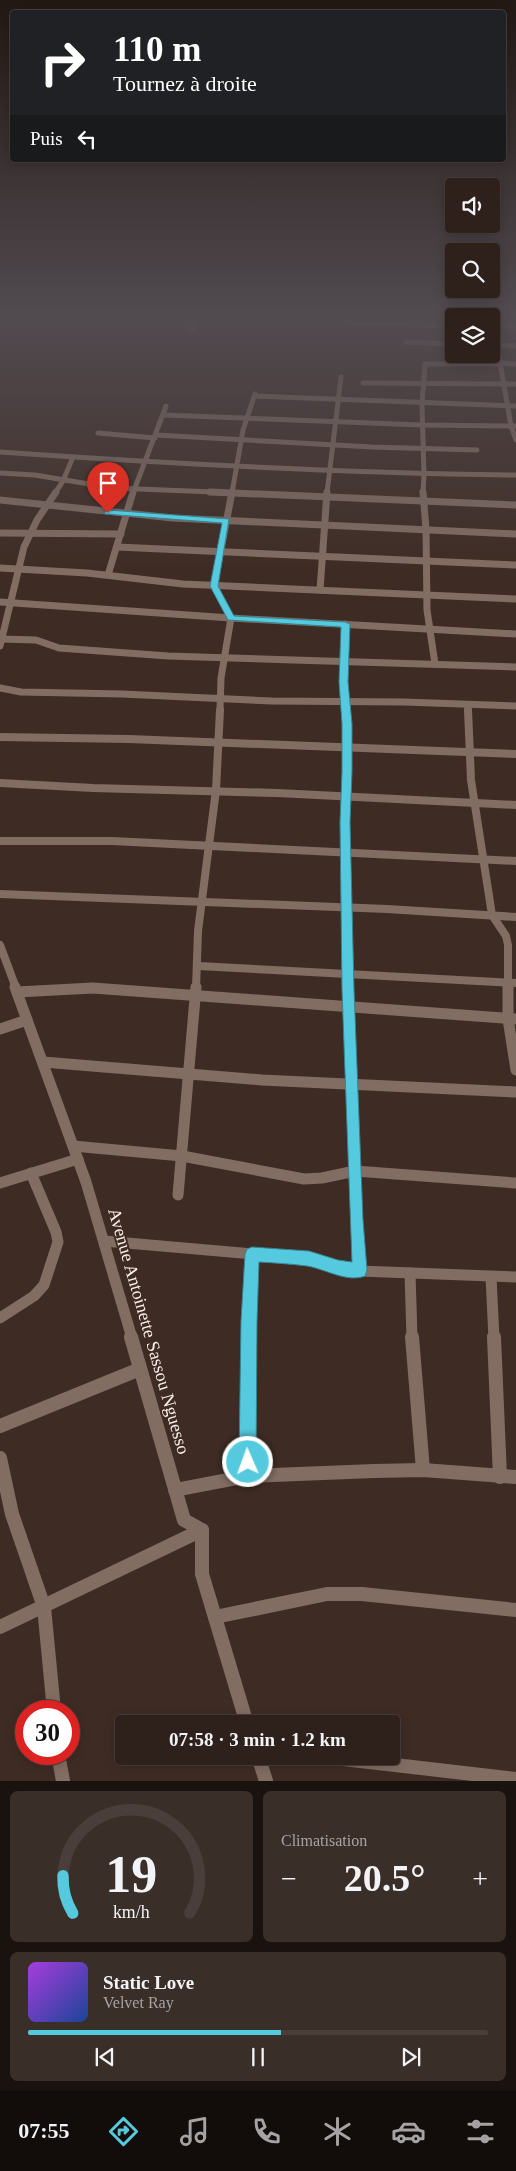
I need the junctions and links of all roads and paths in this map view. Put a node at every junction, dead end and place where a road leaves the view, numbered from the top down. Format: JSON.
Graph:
{"nodes":[{"id":1,"x":252,"y":404,"type":"edge"},
{"id":2,"x":339,"y":404,"type":"edge"},
{"id":3,"x":423,"y":404,"type":"edge"},
{"id":4,"x":455,"y":404,"type":"edge"},
{"id":5,"x":166,"y":406,"type":"dead end"},
{"id":6,"x":508,"y":406,"type":"junction"},
{"id":7,"x":516,"y":406,"type":"edge"},
{"id":8,"x":164,"y":415,"type":"junction"},
{"id":9,"x":248,"y":418,"type":"junction"},
{"id":10,"x":336,"y":420,"type":"junction"},
{"id":11,"x":423,"y":425,"type":"junction"},
{"id":12,"x":514,"y":426,"type":"edge"},
{"id":13,"x":98,"y":433,"type":"dead end"},
{"id":14,"x":156,"y":437,"type":"junction"},
{"id":15,"x":516,"y":440,"type":"edge"},
{"id":16,"x":242,"y":441,"type":"junction"},
{"id":17,"x":332,"y":445,"type":"junction"},
{"id":18,"x":424,"y":449,"type":"junction"},
{"id":19,"x":477,"y":450,"type":"dead end"},
{"id":20,"x":0,"y":452,"type":"edge"},
{"id":21,"x":73,"y":457,"type":"junction"},
{"id":22,"x":146,"y":462,"type":"junction"},
{"id":23,"x":237,"y":466,"type":"junction"},
{"id":24,"x":329,"y":470,"type":"junction"},
{"id":25,"x":0,"y":473,"type":"edge"},
{"id":26,"x":424,"y":474,"type":"junction"},
{"id":27,"x":516,"y":475,"type":"edge"},
{"id":28,"x":62,"y":481,"type":"junction"},
{"id":29,"x":135,"y":488,"type":"junction"},
{"id":30,"x":231,"y":493,"type":"junction"},
{"id":31,"x":327,"y":496,"type":"junction"},
{"id":32,"x":0,"y":500,"type":"edge"},
{"id":33,"x":423,"y":500,"type":"junction"},
{"id":34,"x":516,"y":504,"type":"edge"},
{"id":35,"x":45,"y":506,"type":"junction"},
{"id":36,"x":127,"y":515,"type":"junction"},
{"id":37,"x":226,"y":521,"type":"junction"},
{"id":38,"x":324,"y":525,"type":"junction"},
{"id":39,"x":426,"y":530,"type":"junction"},
{"id":40,"x":0,"y":533,"type":"edge"},
{"id":41,"x":30,"y":533,"type":"junction"},
{"id":42,"x":121,"y":534,"type":"junction"},
{"id":43,"x":516,"y":534,"type":"edge"},
{"id":44,"x":117,"y":547,"type":"junction"},
{"id":45,"x":222,"y":553,"type":"junction"},
{"id":46,"x":322,"y":557,"type":"junction"},
{"id":47,"x":426,"y":561,"type":"junction"},
{"id":48,"x":516,"y":565,"type":"edge"},
{"id":49,"x":0,"y":568,"type":"edge"},
{"id":50,"x":19,"y":568,"type":"junction"},
{"id":51,"x":108,"y":575,"type":"junction"},
{"id":52,"x":214,"y":586,"type":"junction"},
{"id":53,"x":320,"y":590,"type":"junction"},
{"id":54,"x":427,"y":594,"type":"junction"},
{"id":55,"x":516,"y":599,"type":"edge"},
{"id":56,"x":0,"y":602,"type":"edge"},
{"id":57,"x":9,"y":603,"type":"junction"},
{"id":58,"x":231,"y":618,"type":"junction"},
{"id":59,"x":345,"y":624,"type":"junction"},
{"id":60,"x":430,"y":629,"type":"junction"},
{"id":61,"x":516,"y":634,"type":"edge"},
{"id":62,"x":0,"y":641,"type":"edge"},
{"id":63,"x":226,"y":658,"type":"junction"},
{"id":64,"x":346,"y":661,"type":"junction"},
{"id":65,"x":435,"y":664,"type":"junction"},
{"id":66,"x":516,"y":667,"type":"edge"},
{"id":67,"x":0,"y":688,"type":"edge"},
{"id":68,"x":222,"y":699,"type":"junction"},
{"id":69,"x":346,"y":702,"type":"junction"},
{"id":70,"x":468,"y":705,"type":"junction"},
{"id":71,"x":516,"y":706,"type":"edge"},
{"id":72,"x":0,"y":737,"type":"edge"},
{"id":73,"x":218,"y":743,"type":"junction"},
{"id":74,"x":346,"y":748,"type":"junction"},
{"id":75,"x":470,"y":752,"type":"junction"},
{"id":76,"x":516,"y":754,"type":"edge"},
{"id":77,"x":0,"y":782,"type":"edge"},
{"id":78,"x":216,"y":790,"type":"junction"},
{"id":79,"x":346,"y":798,"type":"junction"},
{"id":80,"x":476,"y":803,"type":"junction"},
{"id":81,"x":516,"y":805,"type":"edge"},
{"id":82,"x":0,"y":841,"type":"edge"},
{"id":83,"x":208,"y":847,"type":"junction"},
{"id":84,"x":347,"y":854,"type":"junction"},
{"id":85,"x":484,"y":859,"type":"junction"},
{"id":86,"x":516,"y":861,"type":"edge"},
{"id":87,"x":0,"y":894,"type":"edge"},
{"id":88,"x":201,"y":901,"type":"junction"},
{"id":89,"x":348,"y":908,"type":"junction"},
{"id":90,"x":492,"y":915,"type":"junction"},
{"id":91,"x":516,"y":917,"type":"edge"},
{"id":92,"x":0,"y":945,"type":"edge"},
{"id":93,"x":198,"y":966,"type":"junction"},
{"id":94,"x":348,"y":975,"type":"junction"},
{"id":95,"x":511,"y":982,"type":"edge"},
{"id":96,"x":17,"y":992,"type":"junction"},
{"id":97,"x":195,"y":996,"type":"junction"},
{"id":98,"x":349,"y":1007,"type":"junction"},
{"id":99,"x":512,"y":1019,"type":"edge"},
{"id":100,"x":27,"y":1020,"type":"junction"},
{"id":101,"x":0,"y":1028,"type":"edge"},
{"id":102,"x":43,"y":1062,"type":"junction"},
{"id":103,"x":516,"y":1070,"type":"edge"},
{"id":104,"x":190,"y":1075,"type":"junction"},
{"id":105,"x":351,"y":1083,"type":"junction"},
{"id":106,"x":516,"y":1092,"type":"edge"},
{"id":107,"x":73,"y":1146,"type":"junction"},
{"id":108,"x":182,"y":1156,"type":"junction"},
{"id":109,"x":78,"y":1159,"type":"junction"},
{"id":110,"x":355,"y":1171,"type":"junction"},
{"id":111,"x":31,"y":1173,"type":"junction"},
{"id":112,"x":0,"y":1183,"type":"edge"},
{"id":113,"x":516,"y":1183,"type":"edge"},
{"id":114,"x":178,"y":1195,"type":"dead end"},
{"id":115,"x":104,"y":1241,"type":"junction"},
{"id":116,"x":252,"y":1254,"type":"junction"},
{"id":117,"x":360,"y":1270,"type":"junction"},
{"id":118,"x":410,"y":1273,"type":"junction"},
{"id":119,"x":491,"y":1277,"type":"junction"},
{"id":120,"x":516,"y":1277,"type":"edge"},
{"id":121,"x":0,"y":1318,"type":"edge"},
{"id":122,"x":140,"y":1369,"type":"junction"},
{"id":123,"x":0,"y":1426,"type":"edge"},
{"id":124,"x":0,"y":1458,"type":"edge"},
{"id":125,"x":423,"y":1470,"type":"junction"},
{"id":126,"x":248,"y":1476,"type":"junction"},
{"id":127,"x":500,"y":1477,"type":"junction"},
{"id":128,"x":516,"y":1477,"type":"edge"},
{"id":129,"x":175,"y":1490,"type":"junction"},
{"id":130,"x":202,"y":1530,"type":"junction"},
{"id":131,"x":44,"y":1607,"type":"junction"},
{"id":132,"x":516,"y":1610,"type":"edge"},
{"id":133,"x":214,"y":1617,"type":"junction"},
{"id":134,"x":0,"y":1627,"type":"edge"},
{"id":135,"x":53,"y":1700,"type":"edge"},
{"id":136,"x":244,"y":1715,"type":"edge"},
{"id":137,"x":60,"y":1765,"type":"edge"},
{"id":138,"x":261,"y":1765,"type":"edge"},
{"id":139,"x":395,"y":1765,"type":"edge"},
{"id":140,"x":516,"y":1779,"type":"edge"},
{"id":141,"x":63,"y":1781,"type":"edge"},
{"id":142,"x":266,"y":1781,"type":"edge"}],
"edges":[{"from":1,"to":9,"type":"street"},
{"from":2,"to":10,"type":"street"},
{"from":3,"to":11,"type":"street"},
{"from":4,"to":6,"type":"street"},
{"from":5,"to":8,"type":"street"},
{"from":6,"to":7,"type":"street"},
{"from":6,"to":12,"type":"street"},
{"from":8,"to":9,"type":"street"},
{"from":8,"to":14,"type":"street"},
{"from":9,"to":10,"type":"street"},
{"from":9,"to":16,"type":"street"},
{"from":10,"to":11,"type":"street"},
{"from":10,"to":17,"type":"street"},
{"from":11,"to":12,"type":"street"},
{"from":11,"to":18,"type":"street"},
{"from":12,"to":15,"type":"street"},
{"from":13,"to":14,"type":"street"},
{"from":14,"to":16,"type":"street"},
{"from":14,"to":22,"type":"street"},
{"from":16,"to":17,"type":"street"},
{"from":16,"to":23,"type":"street"},
{"from":17,"to":18,"type":"street"},
{"from":17,"to":24,"type":"street"},
{"from":18,"to":19,"type":"street"},
{"from":18,"to":26,"type":"street"},
{"from":20,"to":21,"type":"street"},
{"from":21,"to":22,"type":"street"},
{"from":21,"to":28,"type":"street"},
{"from":22,"to":23,"type":"street"},
{"from":22,"to":29,"type":"street"},
{"from":23,"to":24,"type":"street"},
{"from":23,"to":30,"type":"street"},
{"from":24,"to":26,"type":"street"},
{"from":24,"to":31,"type":"street"},
{"from":25,"to":28,"type":"street"},
{"from":26,"to":27,"type":"street"},
{"from":26,"to":33,"type":"street"},
{"from":28,"to":29,"type":"street"},
{"from":28,"to":35,"type":"street"},
{"from":29,"to":30,"type":"street"},
{"from":29,"to":36,"type":"street"},
{"from":30,"to":31,"type":"street"},
{"from":30,"to":37,"type":"street"},
{"from":31,"to":33,"type":"street"},
{"from":31,"to":38,"type":"street"},
{"from":32,"to":35,"type":"street"},
{"from":33,"to":34,"type":"street"},
{"from":33,"to":39,"type":"street"},
{"from":35,"to":36,"type":"street"},
{"from":35,"to":41,"type":"street"},
{"from":36,"to":37,"type":"street"},
{"from":36,"to":42,"type":"street"},
{"from":37,"to":38,"type":"street"},
{"from":37,"to":45,"type":"street"},
{"from":38,"to":39,"type":"street"},
{"from":38,"to":46,"type":"street"},
{"from":39,"to":43,"type":"street"},
{"from":39,"to":47,"type":"street"},
{"from":40,"to":41,"type":"street"},
{"from":41,"to":42,"type":"street"},
{"from":41,"to":50,"type":"street"},
{"from":42,"to":44,"type":"street"},
{"from":44,"to":45,"type":"street"},
{"from":44,"to":51,"type":"street"},
{"from":45,"to":46,"type":"street"},
{"from":45,"to":52,"type":"street"},
{"from":46,"to":47,"type":"street"},
{"from":46,"to":53,"type":"street"},
{"from":47,"to":48,"type":"street"},
{"from":47,"to":54,"type":"street"},
{"from":49,"to":50,"type":"street"},
{"from":50,"to":51,"type":"street"},
{"from":50,"to":57,"type":"street"},
{"from":51,"to":52,"type":"street"},
{"from":52,"to":53,"type":"street"},
{"from":52,"to":58,"type":"street"},
{"from":53,"to":54,"type":"street"},
{"from":54,"to":55,"type":"street"},
{"from":54,"to":60,"type":"street"},
{"from":56,"to":57,"type":"street"},
{"from":57,"to":58,"type":"street"},
{"from":57,"to":62,"type":"street"},
{"from":58,"to":59,"type":"street"},
{"from":58,"to":63,"type":"street"},
{"from":59,"to":60,"type":"street"},
{"from":59,"to":64,"type":"street"},
{"from":60,"to":61,"type":"street"},
{"from":60,"to":65,"type":"street"},
{"from":62,"to":63,"type":"street"},
{"from":63,"to":64,"type":"street"},
{"from":63,"to":68,"type":"street"},
{"from":64,"to":65,"type":"street"},
{"from":64,"to":69,"type":"street"},
{"from":65,"to":66,"type":"street"},
{"from":67,"to":68,"type":"street"},
{"from":68,"to":69,"type":"street"},
{"from":68,"to":73,"type":"street"},
{"from":69,"to":70,"type":"street"},
{"from":69,"to":74,"type":"street"},
{"from":70,"to":71,"type":"street"},
{"from":70,"to":75,"type":"street"},
{"from":72,"to":73,"type":"street"},
{"from":73,"to":74,"type":"street"},
{"from":73,"to":78,"type":"street"},
{"from":74,"to":75,"type":"street"},
{"from":74,"to":79,"type":"street"},
{"from":75,"to":76,"type":"street"},
{"from":75,"to":80,"type":"street"},
{"from":77,"to":78,"type":"street"},
{"from":78,"to":79,"type":"street"},
{"from":78,"to":83,"type":"street"},
{"from":79,"to":80,"type":"street"},
{"from":79,"to":84,"type":"street"},
{"from":80,"to":81,"type":"street"},
{"from":80,"to":85,"type":"street"},
{"from":82,"to":83,"type":"street"},
{"from":83,"to":84,"type":"street"},
{"from":83,"to":88,"type":"street"},
{"from":84,"to":85,"type":"street"},
{"from":84,"to":89,"type":"street"},
{"from":85,"to":86,"type":"street"},
{"from":85,"to":90,"type":"street"},
{"from":87,"to":88,"type":"street"},
{"from":88,"to":89,"type":"street"},
{"from":88,"to":93,"type":"street"},
{"from":89,"to":90,"type":"street"},
{"from":89,"to":94,"type":"street"},
{"from":90,"to":91,"type":"street"},
{"from":90,"to":95,"type":"street"},
{"from":92,"to":96,"type":"street","name":"Avenue Antoinette Sassou Nguesso"},
{"from":93,"to":94,"type":"street"},
{"from":93,"to":97,"type":"street"},
{"from":94,"to":95,"type":"street"},
{"from":94,"to":98,"type":"street"},
{"from":95,"to":99,"type":"street"},
{"from":96,"to":97,"type":"street"},
{"from":96,"to":100,"type":"street","name":"Avenue Antoinette Sassou Nguesso"},
{"from":97,"to":98,"type":"street"},
{"from":97,"to":104,"type":"street"},
{"from":98,"to":99,"type":"street"},
{"from":98,"to":105,"type":"street"},
{"from":99,"to":103,"type":"street"},
{"from":100,"to":101,"type":"street"},
{"from":100,"to":102,"type":"street","name":"Avenue Antoinette Sassou Nguesso"},
{"from":102,"to":104,"type":"street"},
{"from":102,"to":107,"type":"street","name":"Avenue Antoinette Sassou Nguesso"},
{"from":104,"to":105,"type":"street"},
{"from":104,"to":108,"type":"street"},
{"from":105,"to":106,"type":"street"},
{"from":105,"to":110,"type":"street"},
{"from":107,"to":108,"type":"street"},
{"from":107,"to":109,"type":"street","name":"Avenue Antoinette Sassou Nguesso"},
{"from":108,"to":110,"type":"street"},
{"from":108,"to":114,"type":"street"},
{"from":109,"to":111,"type":"street"},
{"from":109,"to":115,"type":"street","name":"Avenue Antoinette Sassou Nguesso"},
{"from":110,"to":113,"type":"street"},
{"from":110,"to":117,"type":"street"},
{"from":111,"to":112,"type":"street"},
{"from":111,"to":121,"type":"street"},
{"from":115,"to":116,"type":"street"},
{"from":115,"to":122,"type":"street","name":"Avenue Antoinette Sassou Nguesso"},
{"from":116,"to":117,"type":"street"},
{"from":116,"to":126,"type":"street"},
{"from":117,"to":118,"type":"street"},
{"from":118,"to":119,"type":"street"},
{"from":118,"to":125,"type":"street"},
{"from":119,"to":120,"type":"street"},
{"from":119,"to":127,"type":"street"},
{"from":122,"to":123,"type":"street"},
{"from":122,"to":129,"type":"street","name":"Avenue Antoinette Sassou Nguesso"},
{"from":124,"to":131,"type":"street"},
{"from":125,"to":126,"type":"street"},
{"from":125,"to":127,"type":"street"},
{"from":126,"to":129,"type":"street"},
{"from":127,"to":128,"type":"street"},
{"from":129,"to":130,"type":"street","name":"Avenue Antoinette Sassou Nguesso"},
{"from":130,"to":131,"type":"street"},
{"from":130,"to":133,"type":"street"},
{"from":131,"to":134,"type":"street"},
{"from":131,"to":135,"type":"street"},
{"from":132,"to":133,"type":"street"},
{"from":133,"to":136,"type":"street"},
{"from":137,"to":141,"type":"street"},
{"from":138,"to":142,"type":"street"},
{"from":139,"to":140,"type":"street"}]}
